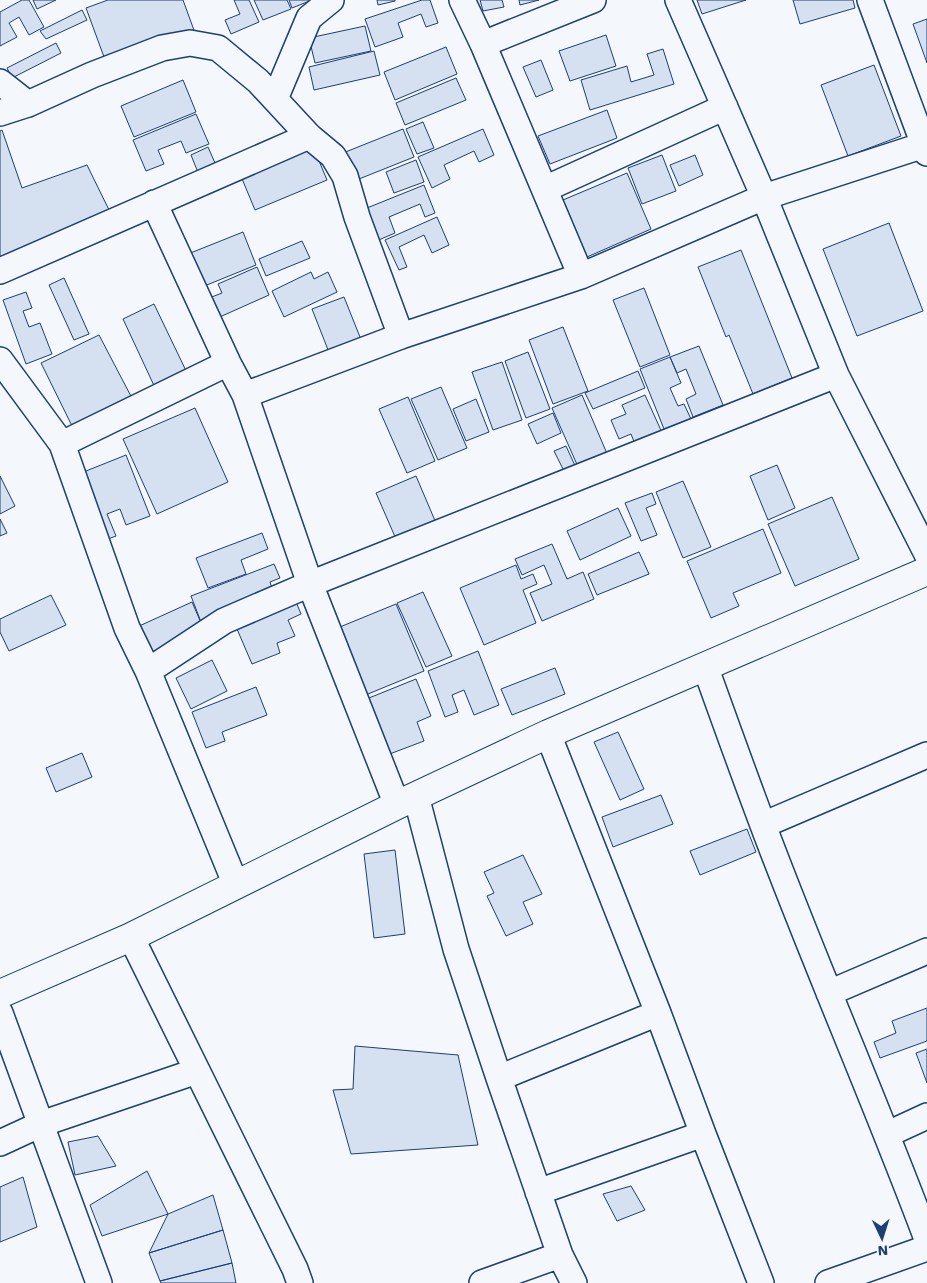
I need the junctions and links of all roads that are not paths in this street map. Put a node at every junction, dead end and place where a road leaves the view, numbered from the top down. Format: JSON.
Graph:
{"nodes":[{"id":1,"x":331,"y":0,"type":"edge"},
{"id":2,"x":462,"y":0,"type":"edge"},
{"id":3,"x":593,"y":0,"type":"edge"},
{"id":4,"x":678,"y":0,"type":"edge"},
{"id":5,"x":870,"y":0,"type":"edge"},
{"id":6,"x":483,"y":44,"type":"junction"},
{"id":7,"x":0,"y":82,"type":"edge"},
{"id":8,"x":275,"y":99,"type":"junction"},
{"id":9,"x":28,"y":104,"type":"junction"},
{"id":10,"x":725,"y":107,"type":"junction"},
{"id":11,"x":0,"y":113,"type":"edge"},
{"id":12,"x":309,"y":136,"type":"junction"},
{"id":13,"x":926,"y":149,"type":"edge"},
{"id":14,"x":545,"y":188,"type":"junction"},
{"id":15,"x":764,"y":197,"type":"junction"},
{"id":16,"x":154,"y":203,"type":"junction"},
{"id":17,"x":0,"y":271,"type":"edge"},
{"id":18,"x":581,"y":276,"type":"junction"},
{"id":19,"x":401,"y":336,"type":"junction"},
{"id":20,"x":0,"y":360,"type":"edge"},
{"id":21,"x":228,"y":362,"type":"junction"},
{"id":22,"x":836,"y":375,"type":"junction"},
{"id":23,"x":245,"y":395,"type":"junction"},
{"id":24,"x":62,"y":444,"type":"junction"},
{"id":25,"x":927,"y":554,"type":"edge"},
{"id":26,"x":927,"y":570,"type":"edge"},
{"id":27,"x":310,"y":584,"type":"junction"},
{"id":28,"x":704,"y":666,"type":"junction"},
{"id":29,"x":148,"y":671,"type":"junction"},
{"id":30,"x":548,"y":734,"type":"junction"},
{"id":31,"x":927,"y":755,"type":"edge"},
{"id":32,"x":406,"y":801,"type":"junction"},
{"id":33,"x":763,"y":825,"type":"junction"},
{"id":34,"x":236,"y":886,"type":"junction"},
{"id":35,"x":131,"y":937,"type":"junction"},
{"id":36,"x":927,"y":951,"type":"edge"},
{"id":37,"x":829,"y":992,"type":"junction"},
{"id":38,"x":0,"y":994,"type":"edge"},
{"id":39,"x":0,"y":1013,"type":"edge"},
{"id":40,"x":658,"y":1013,"type":"junction"},
{"id":41,"x":197,"y":1071,"type":"junction"},
{"id":42,"x":499,"y":1078,"type":"junction"},
{"id":43,"x":927,"y":1116,"type":"edge"},
{"id":44,"x":41,"y":1124,"type":"junction"},
{"id":45,"x":703,"y":1134,"type":"junction"},
{"id":46,"x":888,"y":1134,"type":"junction"},
{"id":47,"x":0,"y":1143,"type":"edge"},
{"id":48,"x":538,"y":1192,"type":"junction"},
{"id":49,"x":927,"y":1239,"type":"edge"},
{"id":50,"x":927,"y":1248,"type":"edge"},
{"id":51,"x":560,"y":1254,"type":"junction"},
{"id":52,"x":98,"y":1283,"type":"edge"},
{"id":53,"x":300,"y":1283,"type":"edge"},
{"id":54,"x":482,"y":1283,"type":"edge"},
{"id":55,"x":574,"y":1283,"type":"edge"},
{"id":56,"x":762,"y":1283,"type":"edge"},
{"id":57,"x":828,"y":1283,"type":"edge"}],
"edges":[{"from":1,"to":8,"type":"street"},
{"from":2,"to":6,"type":"street"},
{"from":3,"to":6,"type":"street"},
{"from":4,"to":10,"type":"street"},
{"from":5,"to":13,"type":"street"},
{"from":6,"to":14,"type":"street"},
{"from":7,"to":9,"type":"street"},
{"from":8,"to":9,"type":"street"},
{"from":8,"to":12,"type":"street"},
{"from":9,"to":11,"type":"street"},
{"from":10,"to":14,"type":"street"},
{"from":10,"to":15,"type":"street"},
{"from":12,"to":16,"type":"street"},
{"from":12,"to":19,"type":"street"},
{"from":13,"to":15,"type":"street"},
{"from":14,"to":18,"type":"street"},
{"from":15,"to":18,"type":"street"},
{"from":15,"to":22,"type":"street"},
{"from":16,"to":17,"type":"street"},
{"from":16,"to":21,"type":"street"},
{"from":18,"to":19,"type":"street"},
{"from":19,"to":23,"type":"street"},
{"from":20,"to":24,"type":"street"},
{"from":21,"to":23,"type":"street"},
{"from":21,"to":24,"type":"street"},
{"from":22,"to":25,"type":"street"},
{"from":22,"to":27,"type":"street"},
{"from":23,"to":27,"type":"street"},
{"from":24,"to":29,"type":"street"},
{"from":26,"to":28,"type":"street"},
{"from":27,"to":29,"type":"street"},
{"from":27,"to":32,"type":"street"},
{"from":28,"to":30,"type":"street"},
{"from":28,"to":33,"type":"street"},
{"from":29,"to":34,"type":"street"},
{"from":30,"to":32,"type":"street"},
{"from":30,"to":40,"type":"street"},
{"from":31,"to":33,"type":"street"},
{"from":32,"to":34,"type":"street"},
{"from":32,"to":42,"type":"street"},
{"from":33,"to":37,"type":"street"},
{"from":34,"to":35,"type":"street"},
{"from":35,"to":38,"type":"street"},
{"from":35,"to":41,"type":"street"},
{"from":36,"to":37,"type":"street"},
{"from":37,"to":46,"type":"street"},
{"from":39,"to":44,"type":"street"},
{"from":40,"to":42,"type":"street"},
{"from":40,"to":45,"type":"street"},
{"from":41,"to":44,"type":"street"},
{"from":41,"to":53,"type":"street"},
{"from":42,"to":48,"type":"street"},
{"from":43,"to":46,"type":"street"},
{"from":44,"to":47,"type":"street"},
{"from":44,"to":52,"type":"street"},
{"from":45,"to":48,"type":"street"},
{"from":45,"to":56,"type":"street"},
{"from":46,"to":49,"type":"street"},
{"from":48,"to":51,"type":"street"},
{"from":50,"to":57,"type":"street"},
{"from":51,"to":54,"type":"street"},
{"from":51,"to":55,"type":"street"}]}
